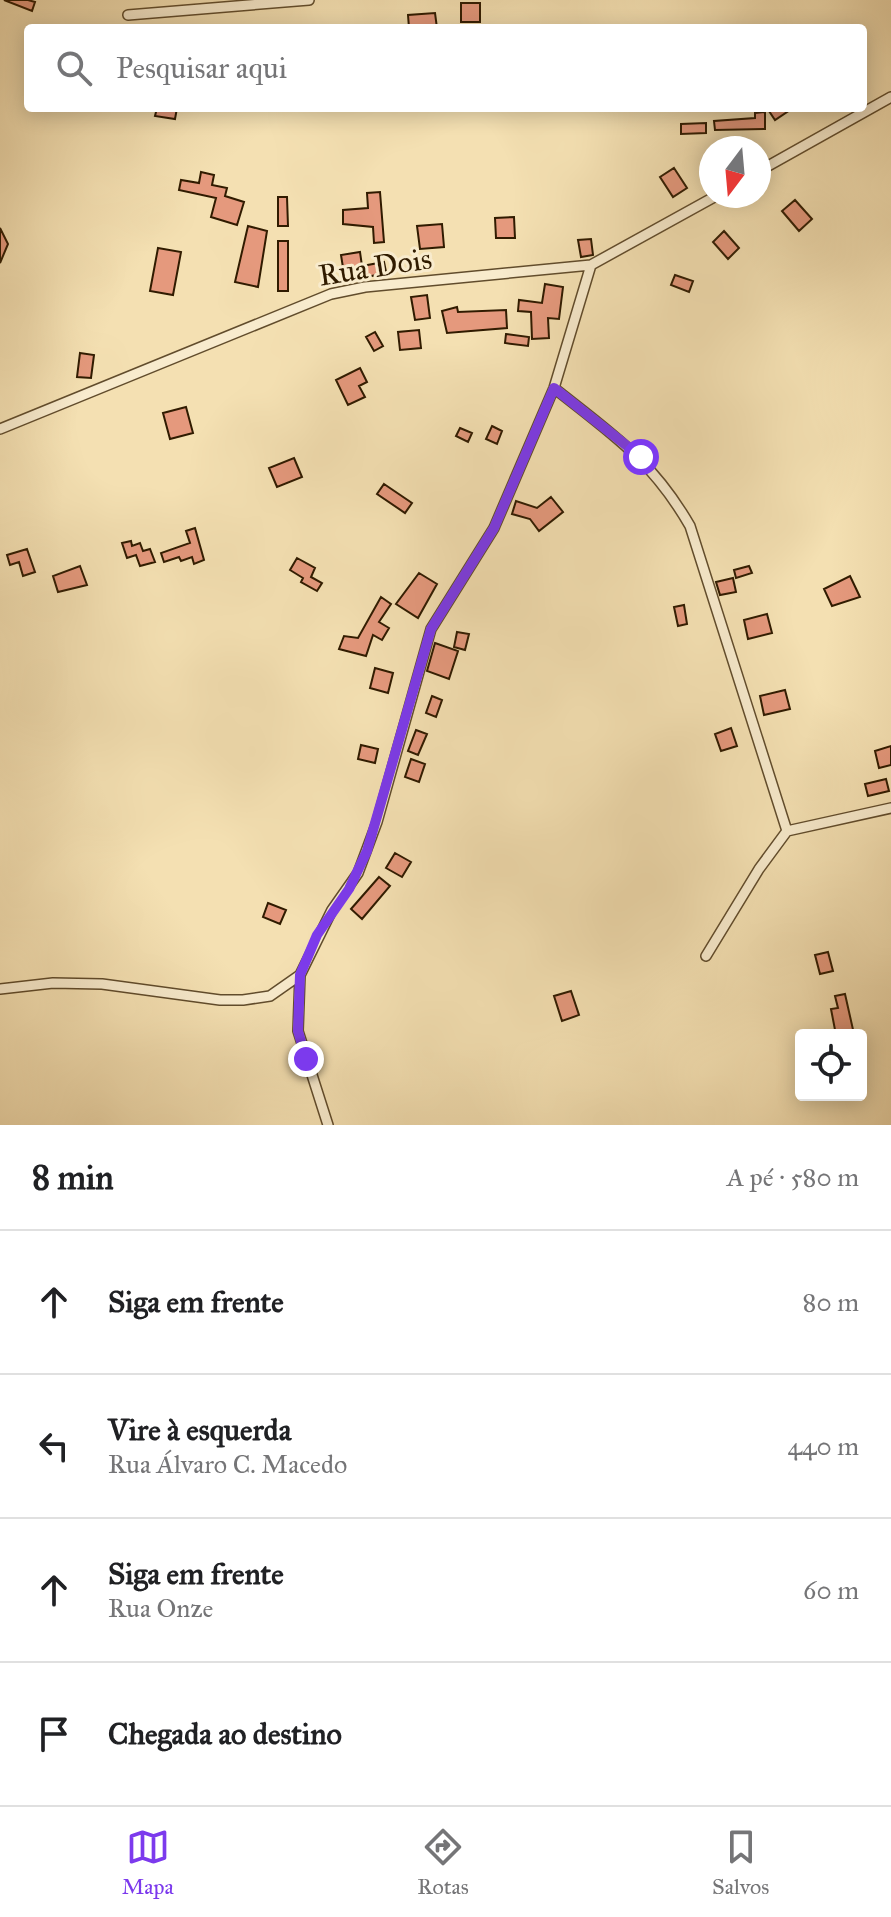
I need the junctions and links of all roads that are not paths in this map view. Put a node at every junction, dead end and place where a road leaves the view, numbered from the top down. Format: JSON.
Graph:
{"nodes":[{"id":1,"x":309,"y":0,"type":"edge"},
{"id":2,"x":128,"y":15,"type":"dead end"},
{"id":3,"x":891,"y":97,"type":"edge"},
{"id":4,"x":867,"y":110,"type":"edge"},
{"id":5,"x":864,"y":112,"type":"edge"},
{"id":6,"x":771,"y":164,"type":"edge"},
{"id":7,"x":699,"y":205,"type":"edge"},
{"id":8,"x":591,"y":265,"type":"junction"},
{"id":9,"x":554,"y":388,"type":"junction"},
{"id":10,"x":0,"y":429,"type":"edge"},
{"id":11,"x":891,"y":808,"type":"edge"},
{"id":12,"x":787,"y":831,"type":"junction"},
{"id":13,"x":706,"y":956,"type":"dead end"},
{"id":14,"x":300,"y":975,"type":"junction"},
{"id":15,"x":0,"y":989,"type":"edge"},
{"id":16,"x":328,"y":1125,"type":"edge"}],
"edges":[{"from":1,"to":2,"type":"street"},
{"from":3,"to":4,"type":"street"},
{"from":5,"to":6,"type":"street"},
{"from":7,"to":8,"type":"street","name":"Rua Dois"},
{"from":8,"to":9,"type":"street"},
{"from":8,"to":10,"type":"street","name":"Rua Dois"},
{"from":9,"to":12,"type":"street"},
{"from":9,"to":14,"type":"street"},
{"from":11,"to":12,"type":"street"},
{"from":12,"to":13,"type":"street"},
{"from":14,"to":15,"type":"street"},
{"from":14,"to":16,"type":"street"}]}
